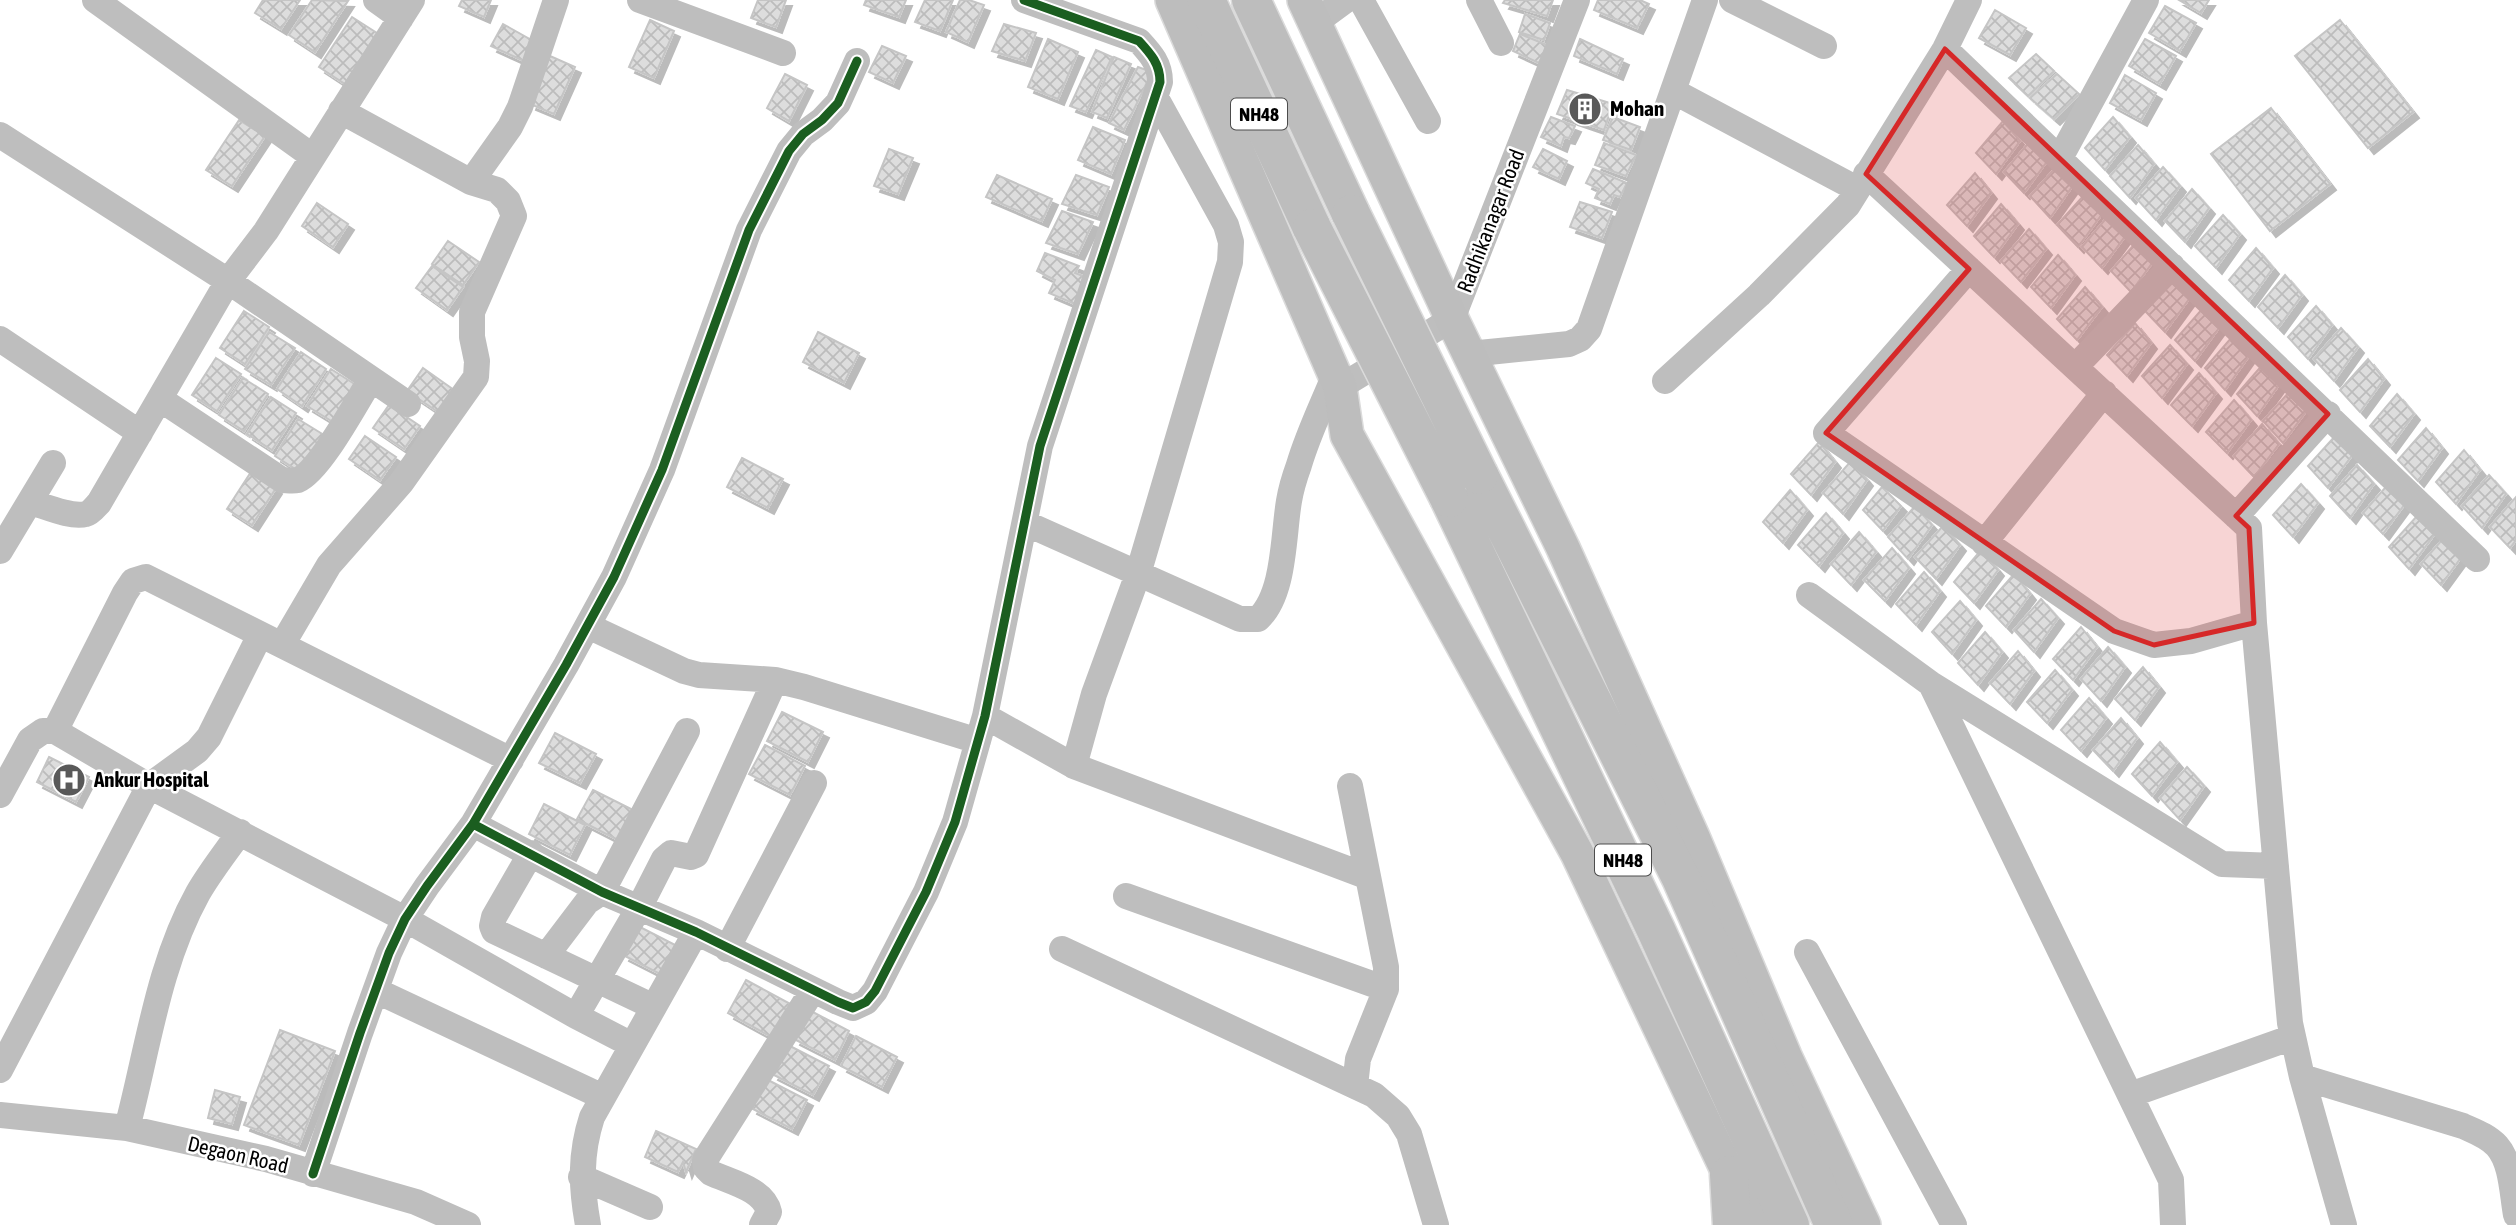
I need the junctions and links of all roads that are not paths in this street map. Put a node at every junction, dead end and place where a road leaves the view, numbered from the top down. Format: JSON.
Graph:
{"nodes":[{"id":1,"x":95,"y":0,"type":"edge"},
{"id":2,"x":376,"y":0,"type":"edge"},
{"id":3,"x":556,"y":0,"type":"edge"},
{"id":4,"x":640,"y":0,"type":"edge"},
{"id":5,"x":1172,"y":0,"type":"edge"},
{"id":6,"x":1206,"y":0,"type":"edge"},
{"id":7,"x":1251,"y":0,"type":"edge"},
{"id":8,"x":1346,"y":0,"type":"edge"},
{"id":9,"x":1361,"y":0,"type":"edge"},
{"id":10,"x":1479,"y":0,"type":"edge"},
{"id":11,"x":1577,"y":0,"type":"edge"},
{"id":12,"x":1705,"y":0,"type":"edge"},
{"id":13,"x":1732,"y":0,"type":"edge"},
{"id":14,"x":1969,"y":0,"type":"edge"},
{"id":15,"x":2147,"y":0,"type":"edge"},
{"id":16,"x":1031,"y":2,"type":"edge"},
{"id":17,"x":407,"y":9,"type":"edge"},
{"id":18,"x":1310,"y":11,"type":"edge"},
{"id":19,"x":1501,"y":43,"type":"dead end"},
{"id":20,"x":1824,"y":46,"type":"dead end"},
{"id":21,"x":1945,"y":48,"type":"junction"},
{"id":22,"x":783,"y":53,"type":"dead end"},
{"id":23,"x":857,"y":61,"type":"dead end"},
{"id":24,"x":1673,"y":90,"type":"junction"},
{"id":25,"x":1156,"y":98,"type":"junction"},
{"id":26,"x":341,"y":111,"type":"junction"},
{"id":27,"x":1427,"y":121,"type":"dead end"},
{"id":28,"x":0,"y":135,"type":"edge"},
{"id":29,"x":312,"y":156,"type":"junction"},
{"id":30,"x":2060,"y":158,"type":"junction"},
{"id":31,"x":471,"y":182,"type":"junction"},
{"id":32,"x":1862,"y":182,"type":"junction"},
{"id":33,"x":2172,"y":266,"type":"junction"},
{"id":34,"x":1969,"y":269,"type":"junction"},
{"id":35,"x":228,"y":281,"type":"junction"},
{"id":36,"x":1452,"y":319,"type":"junction"},
{"id":37,"x":0,"y":339,"type":"edge"},
{"id":38,"x":1469,"y":354,"type":"junction"},
{"id":39,"x":2075,"y":367,"type":"junction"},
{"id":40,"x":371,"y":379,"type":"junction"},
{"id":41,"x":1337,"y":381,"type":"junction"},
{"id":42,"x":1665,"y":381,"type":"dead end"},
{"id":43,"x":2104,"y":393,"type":"junction"},
{"id":44,"x":160,"y":399,"type":"junction"},
{"id":45,"x":408,"y":404,"type":"dead end"},
{"id":46,"x":2328,"y":414,"type":"junction"},
{"id":47,"x":140,"y":433,"type":"junction"},
{"id":48,"x":53,"y":463,"type":"dead end"},
{"id":49,"x":30,"y":502,"type":"junction"},
{"id":50,"x":2236,"y":516,"type":"junction"},
{"id":51,"x":1025,"y":523,"type":"junction"},
{"id":52,"x":1984,"y":543,"type":"junction"},
{"id":53,"x":0,"y":551,"type":"edge"},
{"id":54,"x":2477,"y":559,"type":"dead end"},
{"id":55,"x":1138,"y":574,"type":"junction"},
{"id":56,"x":1809,"y":595,"type":"dead end"},
{"id":57,"x":2254,"y":623,"type":"junction"},
{"id":58,"x":588,"y":626,"type":"junction"},
{"id":59,"x":271,"y":640,"type":"junction"},
{"id":60,"x":775,"y":680,"type":"junction"},
{"id":61,"x":1931,"y":684,"type":"junction"},
{"id":62,"x":982,"y":728,"type":"junction"},
{"id":63,"x":55,"y":731,"type":"junction"},
{"id":64,"x":687,"y":731,"type":"dead end"},
{"id":65,"x":511,"y":760,"type":"junction"},
{"id":66,"x":1074,"y":766,"type":"junction"},
{"id":67,"x":814,"y":783,"type":"dead end"},
{"id":68,"x":149,"y":786,"type":"junction"},
{"id":69,"x":1350,"y":786,"type":"dead end"},
{"id":70,"x":0,"y":795,"type":"edge"},
{"id":71,"x":473,"y":824,"type":"junction"},
{"id":72,"x":240,"y":832,"type":"junction"},
{"id":73,"x":531,"y":853,"type":"junction"},
{"id":74,"x":2276,"y":866,"type":"junction"},
{"id":75,"x":1366,"y":876,"type":"junction"},
{"id":76,"x":602,"y":891,"type":"junction"},
{"id":77,"x":1126,"y":896,"type":"dead end"},
{"id":78,"x":640,"y":906,"type":"junction"},
{"id":79,"x":405,"y":919,"type":"junction"},
{"id":80,"x":696,"y":932,"type":"junction"},
{"id":81,"x":727,"y":949,"type":"junction"},
{"id":82,"x":1062,"y":949,"type":"dead end"},
{"id":83,"x":1807,"y":952,"type":"dead end"},
{"id":84,"x":546,"y":956,"type":"junction"},
{"id":85,"x":597,"y":981,"type":"junction"},
{"id":86,"x":1386,"y":989,"type":"junction"},
{"id":87,"x":813,"y":990,"type":"junction"},
{"id":88,"x":377,"y":991,"type":"junction"},
{"id":89,"x":654,"y":1007,"type":"junction"},
{"id":90,"x":576,"y":1016,"type":"junction"},
{"id":91,"x":2293,"y":1037,"type":"junction"},
{"id":92,"x":632,"y":1045,"type":"junction"},
{"id":93,"x":0,"y":1070,"type":"edge"},
{"id":94,"x":2302,"y":1077,"type":"junction"},
{"id":95,"x":1355,"y":1086,"type":"junction"},
{"id":96,"x":2130,"y":1095,"type":"junction"},
{"id":97,"x":603,"y":1097,"type":"junction"},
{"id":98,"x":0,"y":1115,"type":"edge"},
{"id":99,"x":127,"y":1128,"type":"junction"},
{"id":100,"x":313,"y":1174,"type":"junction"},
{"id":101,"x":1729,"y":1175,"type":"junction"},
{"id":102,"x":581,"y":1177,"type":"junction"},
{"id":103,"x":650,"y":1207,"type":"dead end"},
{"id":104,"x":2516,"y":1215,"type":"edge"},
{"id":105,"x":468,"y":1225,"type":"edge"},
{"id":106,"x":588,"y":1225,"type":"edge"},
{"id":107,"x":762,"y":1225,"type":"edge"},
{"id":108,"x":1436,"y":1225,"type":"edge"},
{"id":109,"x":1732,"y":1225,"type":"edge"},
{"id":110,"x":1753,"y":1225,"type":"edge"},
{"id":111,"x":1790,"y":1225,"type":"edge"},
{"id":112,"x":1834,"y":1225,"type":"edge"},
{"id":113,"x":1864,"y":1225,"type":"edge"},
{"id":114,"x":1954,"y":1225,"type":"edge"},
{"id":115,"x":2173,"y":1225,"type":"edge"},
{"id":116,"x":2344,"y":1225,"type":"edge"}],
"edges":[{"from":1,"to":29,"type":"street"},
{"from":2,"to":17,"type":"street"},
{"from":3,"to":31,"type":"street"},
{"from":4,"to":22,"type":"street"},
{"from":5,"to":41,"type":"main road"},
{"from":6,"to":111,"type":"highway","number":"NH48","bridge":true},
{"from":7,"to":112,"type":"highway","number":"NH48","bridge":true},
{"from":8,"to":18,"type":"street"},
{"from":9,"to":27,"type":"street"},
{"from":10,"to":19,"type":"street"},
{"from":11,"to":36,"type":"street","name":"Radhikanagar Road"},
{"from":12,"to":24,"type":"street"},
{"from":13,"to":20,"type":"street"},
{"from":14,"to":21,"type":"street"},
{"from":15,"to":30,"type":"street"},
{"from":16,"to":25,"type":"street"},
{"from":17,"to":26,"type":"street"},
{"from":18,"to":36,"type":"main road"},
{"from":21,"to":30,"type":"street"},
{"from":21,"to":32,"type":"street"},
{"from":23,"to":58,"type":"street"},
{"from":24,"to":32,"type":"street"},
{"from":24,"to":38,"type":"street"},
{"from":25,"to":51,"type":"street"},
{"from":25,"to":55,"type":"street"},
{"from":26,"to":29,"type":"street"},
{"from":26,"to":31,"type":"street"},
{"from":28,"to":35,"type":"street"},
{"from":29,"to":35,"type":"street"},
{"from":30,"to":33,"type":"street"},
{"from":31,"to":59,"type":"street"},
{"from":32,"to":34,"type":"street"},
{"from":32,"to":42,"type":"street"},
{"from":33,"to":39,"type":"street"},
{"from":33,"to":46,"type":"street"},
{"from":34,"to":39,"type":"street"},
{"from":34,"to":52,"type":"street"},
{"from":35,"to":40,"type":"street"},
{"from":35,"to":44,"type":"street"},
{"from":36,"to":38,"type":"main road"},
{"from":36,"to":41,"type":"street","name":"Radhikanagar Road"},
{"from":37,"to":47,"type":"street"},
{"from":38,"to":113,"type":"main road"},
{"from":39,"to":43,"type":"street"},
{"from":40,"to":44,"type":"street"},
{"from":40,"to":45,"type":"street"},
{"from":41,"to":55,"type":"street"},
{"from":41,"to":101,"type":"main road"},
{"from":43,"to":50,"type":"street"},
{"from":43,"to":52,"type":"street"},
{"from":44,"to":47,"type":"street"},
{"from":46,"to":50,"type":"street"},
{"from":46,"to":54,"type":"street"},
{"from":47,"to":49,"type":"street"},
{"from":48,"to":49,"type":"street"},
{"from":49,"to":53,"type":"street"},
{"from":50,"to":57,"type":"street"},
{"from":51,"to":55,"type":"street"},
{"from":51,"to":62,"type":"street"},
{"from":52,"to":57,"type":"street"},
{"from":55,"to":66,"type":"street"},
{"from":56,"to":61,"type":"street"},
{"from":57,"to":74,"type":"street"},
{"from":58,"to":60,"type":"street"},
{"from":58,"to":65,"type":"street"},
{"from":59,"to":63,"type":"street"},
{"from":59,"to":65,"type":"street"},
{"from":59,"to":68,"type":"street"},
{"from":60,"to":62,"type":"street"},
{"from":60,"to":78,"type":"street"},
{"from":61,"to":74,"type":"street"},
{"from":61,"to":96,"type":"street"},
{"from":62,"to":66,"type":"street"},
{"from":62,"to":87,"type":"street"},
{"from":63,"to":68,"type":"street"},
{"from":63,"to":70,"type":"street"},
{"from":64,"to":76,"type":"street"},
{"from":65,"to":71,"type":"street"},
{"from":66,"to":75,"type":"street"},
{"from":67,"to":81,"type":"street"},
{"from":68,"to":72,"type":"street"},
{"from":68,"to":93,"type":"street"},
{"from":69,"to":75,"type":"street"},
{"from":71,"to":73,"type":"street"},
{"from":71,"to":79,"type":"street"},
{"from":72,"to":79,"type":"street"},
{"from":72,"to":99,"type":"street"},
{"from":73,"to":76,"type":"street"},
{"from":73,"to":84,"type":"street"},
{"from":74,"to":91,"type":"street"},
{"from":75,"to":86,"type":"street"},
{"from":76,"to":78,"type":"street"},
{"from":76,"to":84,"type":"street"},
{"from":77,"to":86,"type":"street"},
{"from":78,"to":80,"type":"street"},
{"from":78,"to":85,"type":"street"},
{"from":79,"to":88,"type":"street"},
{"from":79,"to":90,"type":"street"},
{"from":80,"to":81,"type":"street"},
{"from":80,"to":89,"type":"street"},
{"from":81,"to":87,"type":"street"},
{"from":82,"to":95,"type":"street"},
{"from":83,"to":114,"type":"street"},
{"from":84,"to":85,"type":"street"},
{"from":85,"to":89,"type":"street"},
{"from":85,"to":90,"type":"street"},
{"from":86,"to":95,"type":"street"},
{"from":87,"to":107,"type":"street"},
{"from":88,"to":97,"type":"street"},
{"from":88,"to":100,"type":"street"},
{"from":89,"to":92,"type":"street"},
{"from":90,"to":92,"type":"street"},
{"from":91,"to":94,"type":"street"},
{"from":91,"to":96,"type":"street"},
{"from":92,"to":97,"type":"street"},
{"from":94,"to":104,"type":"street"},
{"from":94,"to":116,"type":"street"},
{"from":95,"to":108,"type":"street"},
{"from":96,"to":115,"type":"street"},
{"from":97,"to":102,"type":"street"},
{"from":98,"to":99,"type":"street","name":"Degaon Road"},
{"from":99,"to":100,"type":"street","name":"Degaon Road"},
{"from":100,"to":105,"type":"street","name":"Degaon Road"},
{"from":101,"to":109,"type":"highway"},
{"from":101,"to":110,"type":"main road"},
{"from":102,"to":103,"type":"street"},
{"from":102,"to":106,"type":"street"}]}
